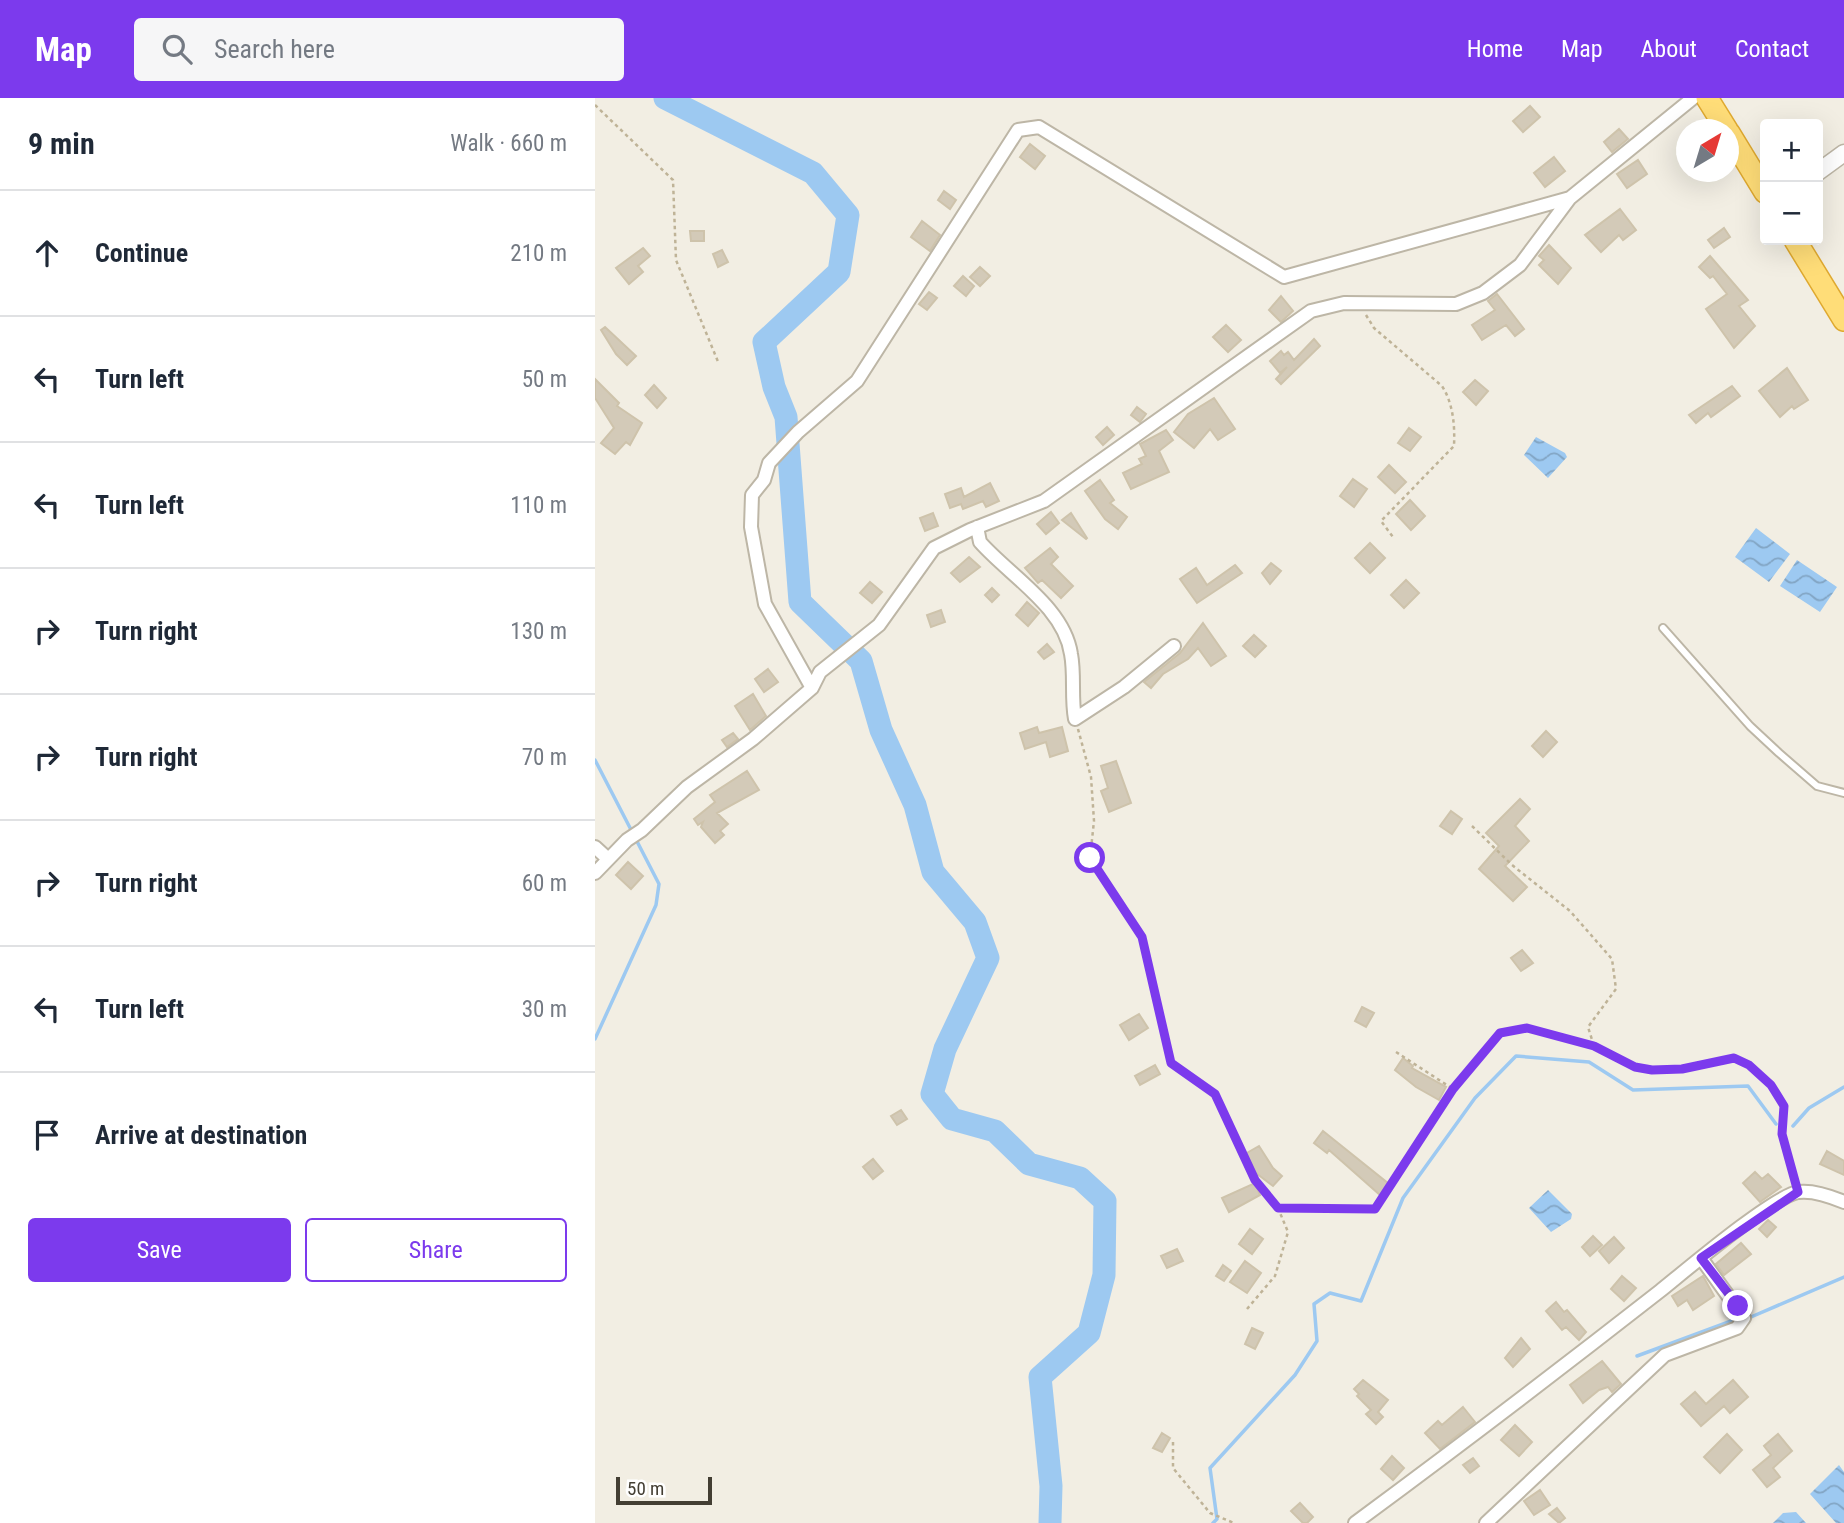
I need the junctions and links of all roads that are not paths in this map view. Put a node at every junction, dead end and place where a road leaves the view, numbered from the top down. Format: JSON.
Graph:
{"nodes":[{"id":1,"x":1693,"y":98,"type":"edge"},
{"id":2,"x":1707,"y":98,"type":"edge"},
{"id":3,"x":1720,"y":119,"type":"edge"},
{"id":4,"x":1739,"y":149,"type":"edge"},
{"id":5,"x":1844,"y":153,"type":"edge"},
{"id":6,"x":1823,"y":168,"type":"edge"},
{"id":7,"x":1760,"y":184,"type":"edge"},
{"id":8,"x":1570,"y":198,"type":"junction"},
{"id":9,"x":1798,"y":245,"type":"edge"},
{"id":10,"x":1844,"y":320,"type":"edge"},
{"id":11,"x":977,"y":527,"type":"junction"},
{"id":12,"x":1663,"y":628,"type":"dead end"},
{"id":13,"x":1174,"y":646,"type":"dead end"},
{"id":14,"x":812,"y":688,"type":"junction"},
{"id":15,"x":1844,"y":793,"type":"edge"},
{"id":16,"x":595,"y":847,"type":"edge"},
{"id":17,"x":607,"y":858,"type":"junction"},
{"id":18,"x":595,"y":873,"type":"edge"},
{"id":19,"x":1844,"y":1202,"type":"edge"},
{"id":20,"x":1701,"y":1258,"type":"junction"},
{"id":21,"x":1355,"y":1523,"type":"edge"},
{"id":22,"x":1486,"y":1523,"type":"edge"}],
"edges":[{"from":1,"to":8,"type":"street"},
{"from":2,"to":3,"type":"highway"},
{"from":4,"to":7,"type":"highway"},
{"from":5,"to":6,"type":"street"},
{"from":8,"to":11,"type":"street"},
{"from":8,"to":14,"type":"street"},
{"from":9,"to":10,"type":"highway"},
{"from":11,"to":13,"type":"street"},
{"from":11,"to":14,"type":"street"},
{"from":12,"to":15,"type":"lane"},
{"from":14,"to":17,"type":"street"},
{"from":16,"to":17,"type":"street"},
{"from":17,"to":18,"type":"street"},
{"from":19,"to":20,"type":"street"},
{"from":20,"to":21,"type":"street"},
{"from":20,"to":22,"type":"street"}]}
